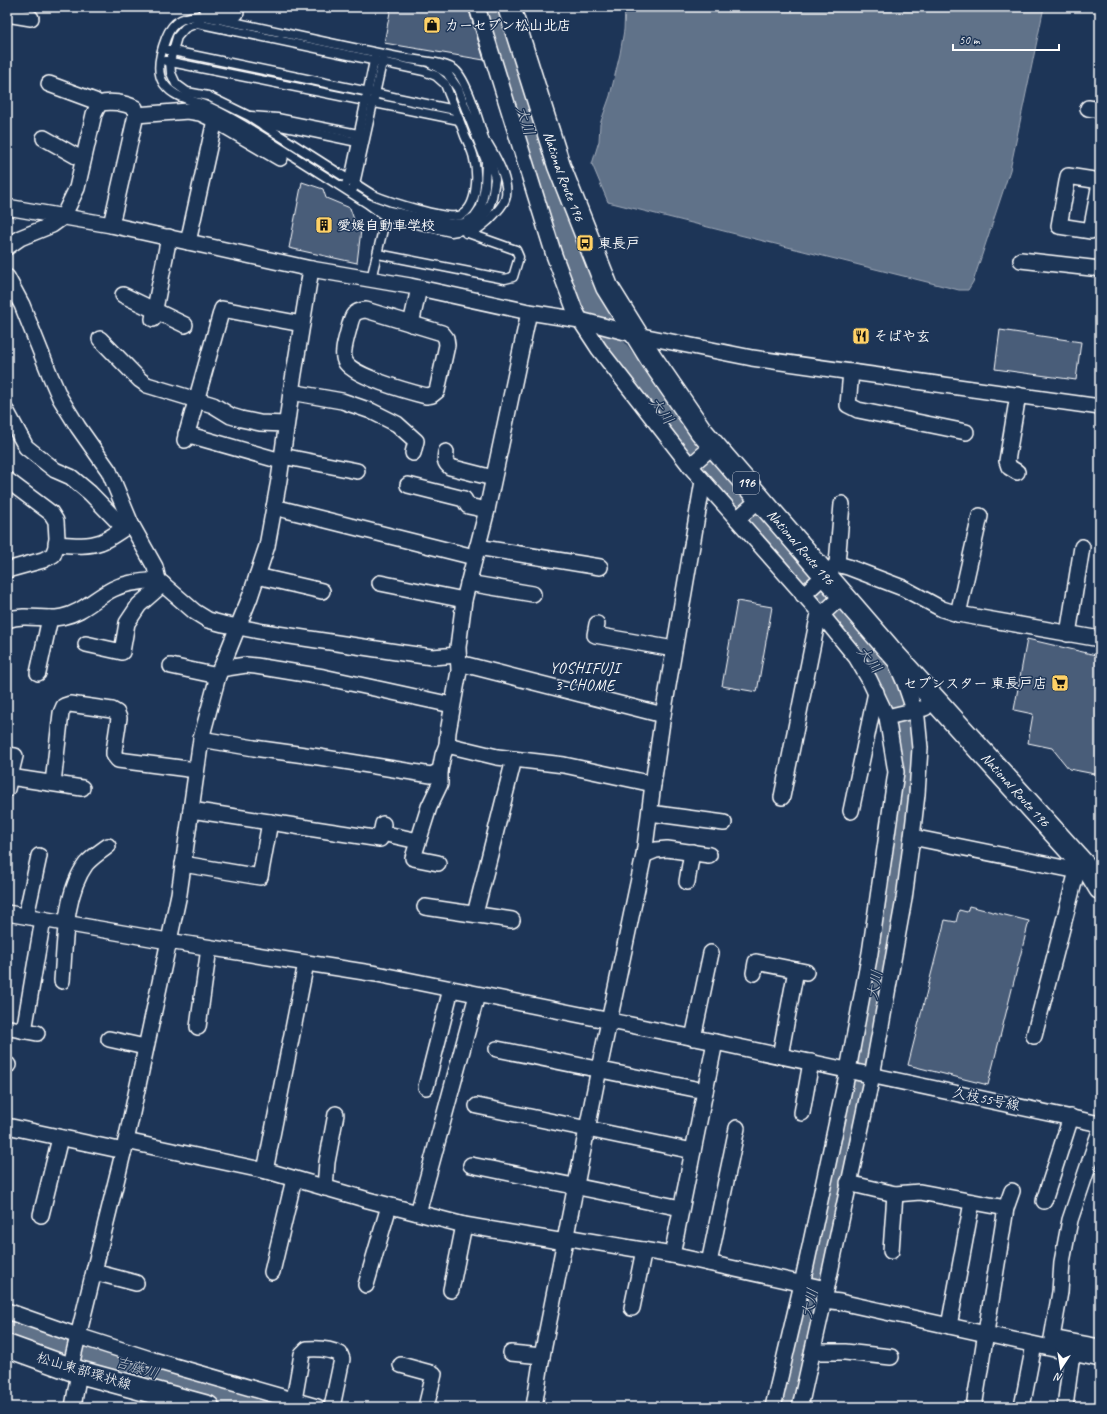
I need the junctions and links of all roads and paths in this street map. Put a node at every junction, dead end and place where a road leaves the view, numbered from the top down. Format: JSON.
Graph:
{"nodes":[{"id":1,"x":206,"y":7,"type":"edge"},
{"id":2,"x":477,"y":7,"type":"edge"},
{"id":3,"x":509,"y":7,"type":"edge"},
{"id":4,"x":236,"y":13,"type":"dead end"},
{"id":5,"x":7,"y":14,"type":"edge"},
{"id":6,"x":31,"y":18,"type":"dead end"},
{"id":7,"x":162,"y":49,"type":"junction"},
{"id":8,"x":173,"y":51,"type":"junction"},
{"id":9,"x":379,"y":57,"type":"junction"},
{"id":10,"x":160,"y":59,"type":"junction"},
{"id":11,"x":170,"y":61,"type":"junction"},
{"id":12,"x":430,"y":63,"type":"junction"},
{"id":13,"x":49,"y":84,"type":"dead end"},
{"id":14,"x":372,"y":92,"type":"junction"},
{"id":15,"x":370,"y":102,"type":"junction"},
{"id":16,"x":99,"y":104,"type":"junction"},
{"id":17,"x":455,"y":110,"type":"junction"},
{"id":18,"x":136,"y":115,"type":"junction"},
{"id":19,"x":249,"y":116,"type":"junction"},
{"id":20,"x":216,"y":120,"type":"junction"},
{"id":21,"x":459,"y":120,"type":"junction"},
{"id":22,"x":243,"y":125,"type":"junction"},
{"id":23,"x":262,"y":125,"type":"junction"},
{"id":24,"x":256,"y":133,"type":"junction"},
{"id":25,"x":483,"y":136,"type":"junction"},
{"id":26,"x":44,"y":138,"type":"dead end"},
{"id":27,"x":361,"y":139,"type":"junction"},
{"id":28,"x":280,"y":158,"type":"dead end"},
{"id":29,"x":83,"y":160,"type":"junction"},
{"id":30,"x":352,"y":182,"type":"junction"},
{"id":31,"x":346,"y":190,"type":"junction"},
{"id":32,"x":366,"y":203,"type":"junction"},
{"id":33,"x":7,"y":207,"type":"edge"},
{"id":34,"x":386,"y":216,"type":"junction"},
{"id":35,"x":63,"y":217,"type":"junction"},
{"id":36,"x":112,"y":225,"type":"junction"},
{"id":37,"x":451,"y":232,"type":"junction"},
{"id":38,"x":468,"y":233,"type":"junction"},
{"id":39,"x":169,"y":237,"type":"junction"},
{"id":40,"x":188,"y":242,"type":"junction"},
{"id":41,"x":7,"y":247,"type":"edge"},
{"id":42,"x":378,"y":254,"type":"junction"},
{"id":43,"x":1021,"y":260,"type":"dead end"},
{"id":44,"x":311,"y":268,"type":"junction"},
{"id":45,"x":1100,"y":269,"type":"edge"},
{"id":46,"x":7,"y":277,"type":"edge"},
{"id":47,"x":371,"y":279,"type":"junction"},
{"id":48,"x":419,"y":288,"type":"junction"},
{"id":49,"x":123,"y":295,"type":"dead end"},
{"id":50,"x":529,"y":312,"type":"junction"},
{"id":51,"x":153,"y":315,"type":"junction"},
{"id":52,"x":580,"y":320,"type":"junction"},
{"id":53,"x":302,"y":324,"type":"junction"},
{"id":54,"x":411,"y":324,"type":"junction"},
{"id":55,"x":185,"y":325,"type":"dead end"},
{"id":56,"x":637,"y":335,"type":"junction"},
{"id":57,"x":104,"y":349,"type":"dead end"},
{"id":58,"x":850,"y":372,"type":"junction"},
{"id":59,"x":291,"y":392,"type":"junction"},
{"id":60,"x":1018,"y":395,"type":"junction"},
{"id":61,"x":196,"y":400,"type":"junction"},
{"id":62,"x":1100,"y":407,"type":"edge"},
{"id":63,"x":7,"y":412,"type":"edge"},
{"id":64,"x":286,"y":424,"type":"junction"},
{"id":65,"x":966,"y":432,"type":"dead end"},
{"id":66,"x":709,"y":450,"type":"junction"},
{"id":67,"x":446,"y":452,"type":"dead end"},
{"id":68,"x":413,"y":454,"type":"dead end"},
{"id":69,"x":282,"y":459,"type":"junction"},
{"id":70,"x":692,"y":465,"type":"junction"},
{"id":71,"x":357,"y":471,"type":"dead end"},
{"id":72,"x":1017,"y":472,"type":"dead end"},
{"id":73,"x":493,"y":478,"type":"junction"},
{"id":74,"x":7,"y":480,"type":"edge"},
{"id":75,"x":703,"y":481,"type":"junction"},
{"id":76,"x":408,"y":485,"type":"dead end"},
{"id":77,"x":755,"y":503,"type":"junction"},
{"id":78,"x":842,"y":504,"type":"dead end"},
{"id":79,"x":274,"y":507,"type":"junction"},
{"id":80,"x":487,"y":510,"type":"junction"},
{"id":81,"x":980,"y":516,"type":"dead end"},
{"id":82,"x":738,"y":518,"type":"junction"},
{"id":83,"x":128,"y":526,"type":"junction"},
{"id":84,"x":56,"y":544,"type":"junction"},
{"id":85,"x":1082,"y":547,"type":"dead end"},
{"id":86,"x":476,"y":552,"type":"junction"},
{"id":87,"x":600,"y":567,"type":"dead end"},
{"id":88,"x":7,"y":570,"type":"edge"},
{"id":89,"x":827,"y":574,"type":"junction"},
{"id":90,"x":257,"y":576,"type":"junction"},
{"id":91,"x":160,"y":582,"type":"junction"},
{"id":92,"x":468,"y":583,"type":"junction"},
{"id":93,"x":380,"y":584,"type":"dead end"},
{"id":94,"x":322,"y":591,"type":"dead end"},
{"id":95,"x":533,"y":594,"type":"dead end"},
{"id":96,"x":804,"y":594,"type":"junction"},
{"id":97,"x":838,"y":598,"type":"junction"},
{"id":98,"x":464,"y":600,"type":"junction"},
{"id":99,"x":822,"y":613,"type":"junction"},
{"id":100,"x":958,"y":614,"type":"junction"},
{"id":101,"x":50,"y":618,"type":"junction"},
{"id":102,"x":7,"y":620,"type":"edge"},
{"id":103,"x":597,"y":624,"type":"dead end"},
{"id":104,"x":238,"y":627,"type":"junction"},
{"id":105,"x":1068,"y":634,"type":"junction"},
{"id":106,"x":1100,"y":639,"type":"edge"},
{"id":107,"x":86,"y":644,"type":"dead end"},
{"id":108,"x":674,"y":649,"type":"junction"},
{"id":109,"x":459,"y":659,"type":"junction"},
{"id":110,"x":171,"y":666,"type":"dead end"},
{"id":111,"x":38,"y":673,"type":"dead end"},
{"id":112,"x":219,"y":673,"type":"junction"},
{"id":113,"x":876,"y":692,"type":"junction"},
{"id":114,"x":452,"y":705,"type":"junction"},
{"id":115,"x":920,"y":711,"type":"junction"},
{"id":116,"x":663,"y":715,"type":"junction"},
{"id":117,"x":887,"y":717,"type":"junction"},
{"id":118,"x":201,"y":739,"type":"junction"},
{"id":119,"x":448,"y":745,"type":"junction"},
{"id":120,"x":7,"y":755,"type":"edge"},
{"id":121,"x":514,"y":759,"type":"junction"},
{"id":122,"x":196,"y":770,"type":"junction"},
{"id":123,"x":440,"y":771,"type":"junction"},
{"id":124,"x":8,"y":783,"type":"edge"},
{"id":125,"x":53,"y":783,"type":"junction"},
{"id":126,"x":653,"y":784,"type":"junction"},
{"id":127,"x":82,"y":788,"type":"dead end"},
{"id":128,"x":782,"y":797,"type":"dead end"},
{"id":129,"x":190,"y":810,"type":"junction"},
{"id":130,"x":851,"y":811,"type":"dead end"},
{"id":131,"x":650,"y":813,"type":"junction"},
{"id":132,"x":270,"y":822,"type":"junction"},
{"id":133,"x":724,"y":823,"type":"dead end"},
{"id":134,"x":912,"y":837,"type":"junction"},
{"id":135,"x":418,"y":841,"type":"junction"},
{"id":136,"x":108,"y":846,"type":"dead end"},
{"id":137,"x":692,"y":852,"type":"junction"},
{"id":138,"x":644,"y":855,"type":"junction"},
{"id":139,"x":709,"y":855,"type":"dead end"},
{"id":140,"x":39,"y":856,"type":"dead end"},
{"id":141,"x":438,"y":863,"type":"dead end"},
{"id":142,"x":183,"y":864,"type":"junction"},
{"id":143,"x":1092,"y":877,"type":"edge"},
{"id":144,"x":687,"y":882,"type":"dead end"},
{"id":145,"x":424,"y":907,"type":"dead end"},
{"id":146,"x":7,"y":913,"type":"edge"},
{"id":147,"x":476,"y":914,"type":"junction"},
{"id":148,"x":26,"y":916,"type":"junction"},
{"id":149,"x":43,"y":919,"type":"junction"},
{"id":150,"x":512,"y":920,"type":"dead end"},
{"id":151,"x":67,"y":924,"type":"junction"},
{"id":152,"x":168,"y":941,"type":"junction"},
{"id":153,"x":209,"y":948,"type":"junction"},
{"id":154,"x":711,"y":953,"type":"dead end"},
{"id":155,"x":306,"y":963,"type":"junction"},
{"id":156,"x":754,"y":973,"type":"dead end"},
{"id":157,"x":62,"y":981,"type":"dead end"},
{"id":158,"x":451,"y":989,"type":"junction"},
{"id":159,"x":477,"y":995,"type":"junction"},
{"id":160,"x":609,"y":1021,"type":"junction"},
{"id":161,"x":198,"y":1027,"type":"dead end"},
{"id":162,"x":24,"y":1030,"type":"dead end"},
{"id":163,"x":1034,"y":1036,"type":"dead end"},
{"id":164,"x":693,"y":1038,"type":"junction"},
{"id":165,"x":110,"y":1039,"type":"dead end"},
{"id":166,"x":715,"y":1042,"type":"junction"},
{"id":167,"x":145,"y":1048,"type":"junction"},
{"id":168,"x":497,"y":1049,"type":"dead end"},
{"id":169,"x":780,"y":1056,"type":"junction"},
{"id":170,"x":811,"y":1062,"type":"junction"},
{"id":171,"x":599,"y":1069,"type":"junction"},
{"id":172,"x":848,"y":1070,"type":"junction"},
{"id":173,"x":872,"y":1076,"type":"junction"},
{"id":174,"x":426,"y":1087,"type":"dead end"},
{"id":175,"x":705,"y":1091,"type":"junction"},
{"id":176,"x":477,"y":1106,"type":"dead end"},
{"id":177,"x":802,"y":1113,"type":"dead end"},
{"id":178,"x":336,"y":1114,"type":"dead end"},
{"id":179,"x":1071,"y":1117,"type":"junction"},
{"id":180,"x":1100,"y":1124,"type":"edge"},
{"id":181,"x":7,"y":1126,"type":"edge"},
{"id":182,"x":737,"y":1128,"type":"dead end"},
{"id":183,"x":587,"y":1129,"type":"junction"},
{"id":184,"x":1100,"y":1130,"type":"edge"},
{"id":185,"x":60,"y":1138,"type":"junction"},
{"id":186,"x":125,"y":1146,"type":"junction"},
{"id":187,"x":693,"y":1151,"type":"junction"},
{"id":188,"x":472,"y":1165,"type":"dead end"},
{"id":189,"x":265,"y":1171,"type":"junction"},
{"id":190,"x":294,"y":1179,"type":"junction"},
{"id":191,"x":848,"y":1183,"type":"junction"},
{"id":192,"x":576,"y":1186,"type":"junction"},
{"id":193,"x":325,"y":1188,"type":"junction"},
{"id":194,"x":1012,"y":1191,"type":"dead end"},
{"id":195,"x":895,"y":1194,"type":"junction"},
{"id":196,"x":1044,"y":1201,"type":"dead end"},
{"id":197,"x":972,"y":1202,"type":"junction"},
{"id":198,"x":394,"y":1207,"type":"junction"},
{"id":199,"x":681,"y":1208,"type":"junction"},
{"id":200,"x":1006,"y":1208,"type":"junction"},
{"id":201,"x":418,"y":1213,"type":"junction"},
{"id":202,"x":41,"y":1215,"type":"dead end"},
{"id":203,"x":464,"y":1225,"type":"junction"},
{"id":204,"x":565,"y":1240,"type":"junction"},
{"id":205,"x":644,"y":1250,"type":"junction"},
{"id":206,"x":891,"y":1251,"type":"dead end"},
{"id":207,"x":672,"y":1254,"type":"junction"},
{"id":208,"x":709,"y":1263,"type":"junction"},
{"id":209,"x":94,"y":1272,"type":"junction"},
{"id":210,"x":272,"y":1272,"type":"dead end"},
{"id":211,"x":136,"y":1283,"type":"dead end"},
{"id":212,"x":371,"y":1284,"type":"dead end"},
{"id":213,"x":816,"y":1289,"type":"junction"},
{"id":214,"x":451,"y":1290,"type":"dead end"},
{"id":215,"x":632,"y":1308,"type":"dead end"},
{"id":216,"x":7,"y":1311,"type":"edge"},
{"id":217,"x":949,"y":1326,"type":"junction"},
{"id":218,"x":985,"y":1334,"type":"junction"},
{"id":219,"x":77,"y":1340,"type":"junction"},
{"id":220,"x":1034,"y":1345,"type":"junction"},
{"id":221,"x":7,"y":1347,"type":"edge"},
{"id":222,"x":1100,"y":1347,"type":"edge"},
{"id":223,"x":813,"y":1352,"type":"junction"},
{"id":224,"x":511,"y":1353,"type":"dead end"},
{"id":225,"x":1072,"y":1353,"type":"junction"},
{"id":226,"x":542,"y":1356,"type":"junction"},
{"id":227,"x":891,"y":1357,"type":"dead end"},
{"id":228,"x":1100,"y":1359,"type":"edge"},
{"id":229,"x":401,"y":1365,"type":"dead end"},
{"id":230,"x":74,"y":1368,"type":"junction"},
{"id":231,"x":298,"y":1404,"type":"edge"},
{"id":232,"x":73,"y":1407,"type":"edge"},
{"id":233,"x":208,"y":1407,"type":"edge"},
{"id":234,"x":317,"y":1407,"type":"edge"},
{"id":235,"x":332,"y":1407,"type":"edge"},
{"id":236,"x":426,"y":1407,"type":"edge"},
{"id":237,"x":534,"y":1407,"type":"edge"},
{"id":238,"x":773,"y":1407,"type":"edge"},
{"id":239,"x":800,"y":1407,"type":"edge"},
{"id":240,"x":974,"y":1407,"type":"edge"},
{"id":241,"x":1022,"y":1407,"type":"edge"},
{"id":242,"x":1065,"y":1407,"type":"edge"}],
"edges":[{"from":1,"to":4,"type":"street"},
{"from":2,"to":52,"type":"street"},
{"from":3,"to":56,"type":"main road","name":"National Route 196","number":"196"},
{"from":5,"to":6,"type":"street"},
{"from":7,"to":8,"type":"lane"},
{"from":7,"to":9,"type":"lane"},
{"from":7,"to":10,"type":"lane"},
{"from":8,"to":9,"type":"lane"},
{"from":8,"to":11,"type":"lane"},
{"from":8,"to":14,"type":"lane"},
{"from":9,"to":12,"type":"lane"},
{"from":9,"to":14,"type":"lane"},
{"from":9,"to":17,"type":"lane"},
{"from":10,"to":11,"type":"lane"},
{"from":10,"to":22,"type":"lane"},
{"from":11,"to":15,"type":"lane"},
{"from":11,"to":19,"type":"lane"},
{"from":12,"to":25,"type":"lane"},
{"from":12,"to":32,"type":"lane"},
{"from":13,"to":16,"type":"street"},
{"from":14,"to":15,"type":"lane"},
{"from":14,"to":17,"type":"lane"},
{"from":15,"to":21,"type":"lane"},
{"from":15,"to":27,"type":"lane"},
{"from":16,"to":18,"type":"street"},
{"from":16,"to":29,"type":"street"},
{"from":17,"to":21,"type":"lane"},
{"from":18,"to":20,"type":"street"},
{"from":18,"to":36,"type":"street"},
{"from":19,"to":22,"type":"lane"},
{"from":19,"to":23,"type":"lane"},
{"from":19,"to":27,"type":"lane"},
{"from":20,"to":28,"type":"street"},
{"from":20,"to":40,"type":"street"},
{"from":21,"to":30,"type":"lane"},
{"from":22,"to":24,"type":"lane"},
{"from":23,"to":24,"type":"lane"},
{"from":23,"to":27,"type":"lane"},
{"from":23,"to":30,"type":"lane"},
{"from":24,"to":31,"type":"lane"},
{"from":25,"to":37,"type":"lane"},
{"from":25,"to":38,"type":"lane"},
{"from":26,"to":29,"type":"street"},
{"from":27,"to":30,"type":"lane"},
{"from":29,"to":35,"type":"street"},
{"from":30,"to":31,"type":"lane"},
{"from":31,"to":32,"type":"lane"},
{"from":32,"to":34,"type":"lane"},
{"from":33,"to":35,"type":"street"},
{"from":34,"to":37,"type":"lane"},
{"from":34,"to":42,"type":"lane"},
{"from":35,"to":36,"type":"street"},
{"from":35,"to":41,"type":"street"},
{"from":36,"to":39,"type":"street"},
{"from":37,"to":38,"type":"lane"},
{"from":38,"to":42,"type":"lane"},
{"from":39,"to":40,"type":"street"},
{"from":39,"to":51,"type":"street"},
{"from":40,"to":44,"type":"street"},
{"from":42,"to":47,"type":"lane"},
{"from":43,"to":45,"type":"street"},
{"from":44,"to":47,"type":"street"},
{"from":44,"to":53,"type":"street"},
{"from":46,"to":83,"type":"street"},
{"from":47,"to":48,"type":"street"},
{"from":48,"to":50,"type":"street"},
{"from":48,"to":54,"type":"street"},
{"from":49,"to":51,"type":"street"},
{"from":50,"to":52,"type":"street"},
{"from":50,"to":73,"type":"street"},
{"from":51,"to":55,"type":"street"},
{"from":52,"to":56,"type":"street"},
{"from":52,"to":70,"type":"street"},
{"from":53,"to":59,"type":"street"},
{"from":53,"to":61,"type":"street"},
{"from":54,"to":54,"type":"street"},
{"from":56,"to":58,"type":"street"},
{"from":56,"to":66,"type":"main road","name":"National Route 196","number":"196"},
{"from":57,"to":61,"type":"street"},
{"from":58,"to":60,"type":"street"},
{"from":58,"to":65,"type":"street"},
{"from":59,"to":64,"type":"street"},
{"from":59,"to":68,"type":"street"},
{"from":60,"to":62,"type":"street"},
{"from":60,"to":72,"type":"street"},
{"from":61,"to":64,"type":"street"},
{"from":61,"to":69,"type":"street"},
{"from":63,"to":83,"type":"street"},
{"from":64,"to":69,"type":"street"},
{"from":66,"to":70,"type":"street"},
{"from":66,"to":77,"type":"main road","name":"National Route 196","number":"196"},
{"from":67,"to":73,"type":"street"},
{"from":69,"to":71,"type":"street"},
{"from":69,"to":79,"type":"street"},
{"from":70,"to":75,"type":"street"},
{"from":73,"to":80,"type":"street"},
{"from":74,"to":84,"type":"street"},
{"from":75,"to":82,"type":"street"},
{"from":75,"to":108,"type":"street"},
{"from":76,"to":80,"type":"street"},
{"from":77,"to":82,"type":"street"},
{"from":77,"to":89,"type":"main road","name":"National Route 196","number":"196"},
{"from":78,"to":89,"type":"street"},
{"from":79,"to":86,"type":"street"},
{"from":79,"to":90,"type":"street"},
{"from":80,"to":86,"type":"street"},
{"from":81,"to":100,"type":"street"},
{"from":82,"to":96,"type":"street"},
{"from":83,"to":84,"type":"street"},
{"from":83,"to":91,"type":"street"},
{"from":84,"to":88,"type":"street"},
{"from":85,"to":105,"type":"street"},
{"from":86,"to":87,"type":"street"},
{"from":86,"to":92,"type":"street"},
{"from":89,"to":96,"type":"street"},
{"from":89,"to":97,"type":"main road","name":"National Route 196","number":"196"},
{"from":89,"to":100,"type":"street"},
{"from":90,"to":94,"type":"street"},
{"from":90,"to":104,"type":"street"},
{"from":91,"to":101,"type":"street"},
{"from":91,"to":104,"type":"street"},
{"from":91,"to":107,"type":"street"},
{"from":92,"to":95,"type":"street"},
{"from":92,"to":98,"type":"street"},
{"from":93,"to":98,"type":"street"},
{"from":96,"to":99,"type":"street"},
{"from":97,"to":99,"type":"street"},
{"from":97,"to":115,"type":"main road","name":"National Route 196","number":"196"},
{"from":98,"to":109,"type":"street"},
{"from":99,"to":113,"type":"street"},
{"from":99,"to":128,"type":"street"},
{"from":100,"to":105,"type":"street"},
{"from":101,"to":102,"type":"street"},
{"from":101,"to":111,"type":"street"},
{"from":103,"to":108,"type":"street"},
{"from":104,"to":109,"type":"street"},
{"from":104,"to":112,"type":"street"},
{"from":105,"to":106,"type":"street"},
{"from":108,"to":116,"type":"street"},
{"from":109,"to":114,"type":"street"},
{"from":109,"to":116,"type":"street"},
{"from":110,"to":112,"type":"street"},
{"from":112,"to":114,"type":"street"},
{"from":112,"to":118,"type":"street"},
{"from":113,"to":117,"type":"street"},
{"from":113,"to":130,"type":"street"},
{"from":114,"to":119,"type":"street"},
{"from":115,"to":117,"type":"street"},
{"from":115,"to":134,"type":"street"},
{"from":115,"to":143,"type":"main road","name":"National Route 196","number":"196"},
{"from":116,"to":126,"type":"street"},
{"from":117,"to":172,"type":"street"},
{"from":118,"to":122,"type":"street"},
{"from":118,"to":123,"type":"street"},
{"from":119,"to":121,"type":"street"},
{"from":119,"to":123,"type":"street"},
{"from":120,"to":124,"type":"street"},
{"from":121,"to":126,"type":"street"},
{"from":121,"to":147,"type":"street"},
{"from":122,"to":125,"type":"street"},
{"from":122,"to":129,"type":"street"},
{"from":123,"to":135,"type":"street"},
{"from":124,"to":125,"type":"street"},
{"from":125,"to":127,"type":"street"},
{"from":126,"to":131,"type":"street"},
{"from":129,"to":132,"type":"street"},
{"from":129,"to":142,"type":"street"},
{"from":131,"to":133,"type":"street"},
{"from":131,"to":138,"type":"street"},
{"from":132,"to":135,"type":"street"},
{"from":132,"to":142,"type":"street"},
{"from":134,"to":143,"type":"street"},
{"from":134,"to":173,"type":"street"},
{"from":135,"to":141,"type":"street"},
{"from":136,"to":151,"type":"street"},
{"from":137,"to":138,"type":"street"},
{"from":137,"to":139,"type":"street"},
{"from":137,"to":144,"type":"street"},
{"from":138,"to":160,"type":"street"},
{"from":140,"to":148,"type":"street"},
{"from":142,"to":152,"type":"street"},
{"from":143,"to":163,"type":"street"},
{"from":145,"to":147,"type":"street"},
{"from":146,"to":148,"type":"street","name":"久枝55号線"},
{"from":147,"to":150,"type":"street"},
{"from":148,"to":149,"type":"street","name":"久枝55号線"},
{"from":149,"to":151,"type":"street","name":"久枝55号線"},
{"from":149,"to":162,"type":"street"},
{"from":151,"to":152,"type":"street","name":"久枝55号線"},
{"from":151,"to":157,"type":"street"},
{"from":152,"to":153,"type":"street","name":"久枝55号線"},
{"from":152,"to":167,"type":"street"},
{"from":153,"to":155,"type":"street","name":"久枝55号線"},
{"from":153,"to":161,"type":"street"},
{"from":154,"to":164,"type":"street"},
{"from":155,"to":158,"type":"street","name":"久枝55号線"},
{"from":155,"to":189,"type":"street"},
{"from":156,"to":169,"type":"street"},
{"from":158,"to":159,"type":"street","name":"久枝55号線"},
{"from":158,"to":174,"type":"street"},
{"from":159,"to":160,"type":"street","name":"久枝55号線"},
{"from":159,"to":201,"type":"street"},
{"from":160,"to":164,"type":"street","name":"久枝55号線"},
{"from":160,"to":171,"type":"street"},
{"from":164,"to":166,"type":"street","name":"久枝55号線"},
{"from":165,"to":167,"type":"street"},
{"from":166,"to":169,"type":"street","name":"久枝55号線"},
{"from":166,"to":175,"type":"street"},
{"from":167,"to":186,"type":"street"},
{"from":168,"to":171,"type":"street"},
{"from":169,"to":170,"type":"street","name":"久枝55号線"},
{"from":170,"to":172,"type":"street","name":"久枝55号線"},
{"from":170,"to":177,"type":"street"},
{"from":171,"to":175,"type":"street"},
{"from":171,"to":183,"type":"street"},
{"from":172,"to":173,"type":"street","name":"久枝55号線"},
{"from":172,"to":213,"type":"street"},
{"from":173,"to":179,"type":"street","name":"久枝55号線"},
{"from":173,"to":191,"type":"street"},
{"from":175,"to":187,"type":"street"},
{"from":176,"to":183,"type":"street"},
{"from":178,"to":193,"type":"street"},
{"from":179,"to":180,"type":"street","name":"久枝55号線"},
{"from":179,"to":196,"type":"street"},
{"from":181,"to":185,"type":"street"},
{"from":182,"to":208,"type":"street"},
{"from":183,"to":187,"type":"street"},
{"from":183,"to":192,"type":"street"},
{"from":184,"to":222,"type":"street"},
{"from":185,"to":186,"type":"street"},
{"from":185,"to":202,"type":"street"},
{"from":186,"to":189,"type":"street"},
{"from":186,"to":209,"type":"street"},
{"from":187,"to":199,"type":"street"},
{"from":188,"to":192,"type":"street"},
{"from":189,"to":190,"type":"street"},
{"from":190,"to":193,"type":"street"},
{"from":190,"to":210,"type":"street"},
{"from":191,"to":195,"type":"street"},
{"from":191,"to":213,"type":"street"},
{"from":192,"to":199,"type":"street"},
{"from":192,"to":204,"type":"street"},
{"from":193,"to":198,"type":"street"},
{"from":194,"to":200,"type":"street"},
{"from":195,"to":197,"type":"street"},
{"from":195,"to":206,"type":"street"},
{"from":197,"to":200,"type":"street"},
{"from":197,"to":217,"type":"street"},
{"from":198,"to":201,"type":"street"},
{"from":198,"to":212,"type":"street"},
{"from":199,"to":207,"type":"street"},
{"from":200,"to":218,"type":"street"},
{"from":201,"to":203,"type":"street"},
{"from":203,"to":204,"type":"street"},
{"from":203,"to":214,"type":"street"},
{"from":204,"to":205,"type":"street"},
{"from":204,"to":226,"type":"street"},
{"from":205,"to":207,"type":"street"},
{"from":205,"to":215,"type":"street"},
{"from":207,"to":208,"type":"street"},
{"from":208,"to":213,"type":"street"},
{"from":209,"to":211,"type":"street"},
{"from":209,"to":219,"type":"street"},
{"from":213,"to":217,"type":"street"},
{"from":213,"to":223,"type":"street"},
{"from":213,"to":238,"type":"street"},
{"from":216,"to":219,"type":"street"},
{"from":217,"to":218,"type":"street"},
{"from":218,"to":220,"type":"street"},
{"from":218,"to":240,"type":"street"},
{"from":219,"to":230,"type":"street"},
{"from":219,"to":231,"type":"street"},
{"from":220,"to":225,"type":"street"},
{"from":220,"to":241,"type":"street"},
{"from":221,"to":230,"type":"main road","name":"松山東部環状線"},
{"from":223,"to":227,"type":"street"},
{"from":223,"to":239,"type":"street"},
{"from":224,"to":226,"type":"street"},
{"from":225,"to":228,"type":"street"},
{"from":225,"to":242,"type":"street"},
{"from":226,"to":237,"type":"street"},
{"from":229,"to":236,"type":"street"},
{"from":230,"to":232,"type":"street"},
{"from":230,"to":233,"type":"main road","name":"松山東部環状線"},
{"from":231,"to":234,"type":"street"},
{"from":231,"to":235,"type":"street"}]}
